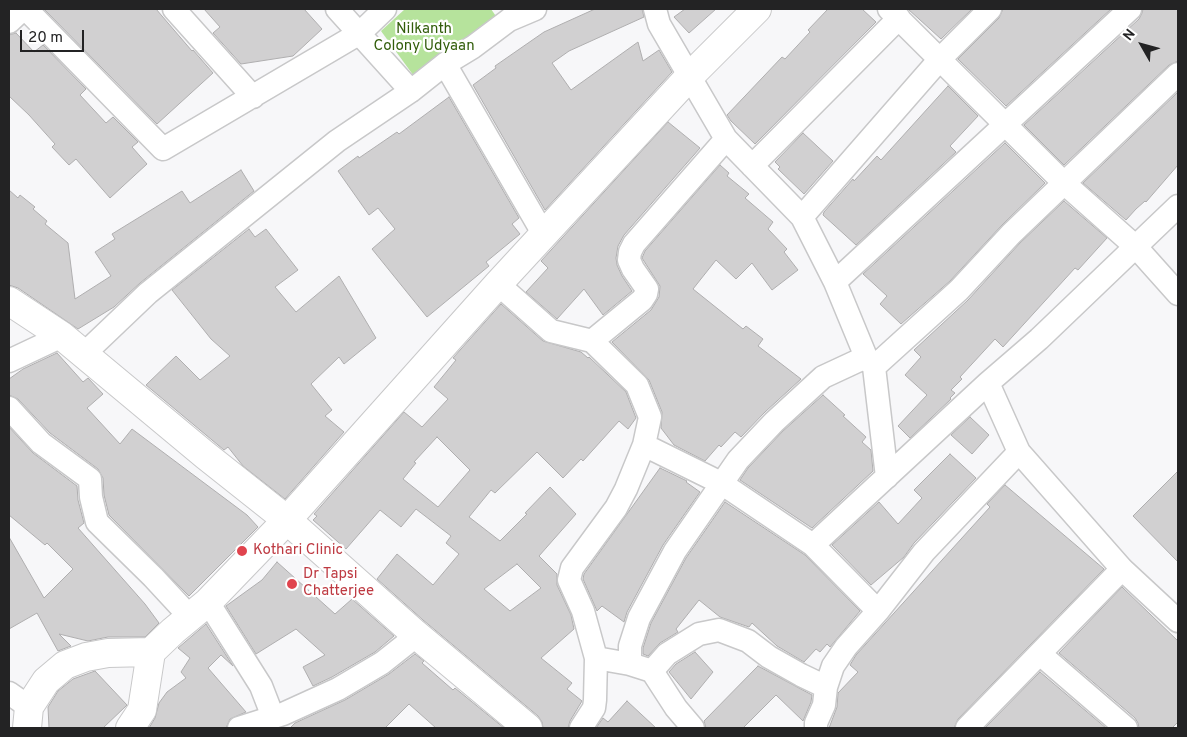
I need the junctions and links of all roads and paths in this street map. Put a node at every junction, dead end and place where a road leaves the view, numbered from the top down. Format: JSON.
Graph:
{"nodes":[{"id":1,"x":24,"y":9,"type":"edge"},
{"id":2,"x":174,"y":9,"type":"edge"},
{"id":3,"x":337,"y":9,"type":"edge"},
{"id":4,"x":385,"y":9,"type":"edge"},
{"id":5,"x":535,"y":9,"type":"edge"},
{"id":6,"x":655,"y":9,"type":"edge"},
{"id":7,"x":757,"y":9,"type":"edge"},
{"id":8,"x":990,"y":9,"type":"edge"},
{"id":9,"x":1130,"y":9,"type":"edge"},
{"id":10,"x":894,"y":13,"type":"edge"},
{"id":11,"x":505,"y":14,"type":"edge"},
{"id":12,"x":9,"y":22,"type":"edge"},
{"id":13,"x":360,"y":33,"type":"junction"},
{"id":14,"x":940,"y":59,"type":"junction"},
{"id":15,"x":445,"y":64,"type":"junction"},
{"id":16,"x":1178,"y":74,"type":"edge"},
{"id":17,"x":689,"y":77,"type":"junction"},
{"id":18,"x":411,"y":91,"type":"junction"},
{"id":19,"x":253,"y":97,"type":"junction"},
{"id":20,"x":1006,"y":124,"type":"junction"},
{"id":21,"x":726,"y":139,"type":"junction"},
{"id":22,"x":752,"y":166,"type":"junction"},
{"id":23,"x":1064,"y":183,"type":"junction"},
{"id":24,"x":1178,"y":206,"type":"edge"},
{"id":25,"x":802,"y":217,"type":"junction"},
{"id":26,"x":544,"y":235,"type":"junction"},
{"id":27,"x":1136,"y":248,"type":"junction"},
{"id":28,"x":835,"y":282,"type":"junction"},
{"id":29,"x":498,"y":284,"type":"junction"},
{"id":30,"x":1178,"y":294,"type":"edge"},
{"id":31,"x":9,"y":301,"type":"edge"},
{"id":32,"x":62,"y":336,"type":"junction"},
{"id":33,"x":592,"y":342,"type":"junction"},
{"id":34,"x":84,"y":354,"type":"junction"},
{"id":35,"x":9,"y":361,"type":"edge"},
{"id":36,"x":870,"y":362,"type":"junction"},
{"id":37,"x":988,"y":383,"type":"junction"},
{"id":38,"x":9,"y":408,"type":"edge"},
{"id":39,"x":644,"y":445,"type":"junction"},
{"id":40,"x":1019,"y":452,"type":"junction"},
{"id":41,"x":887,"y":477,"type":"junction"},
{"id":42,"x":721,"y":484,"type":"junction"},
{"id":43,"x":287,"y":520,"type":"junction"},
{"id":44,"x":813,"y":545,"type":"junction"},
{"id":45,"x":1122,"y":569,"type":"junction"},
{"id":46,"x":200,"y":610,"type":"junction"},
{"id":47,"x":878,"y":611,"type":"junction"},
{"id":48,"x":1178,"y":621,"type":"edge"},
{"id":49,"x":414,"y":632,"type":"junction"},
{"id":50,"x":151,"y":652,"type":"junction"},
{"id":51,"x":1040,"y":654,"type":"junction"},
{"id":52,"x":596,"y":658,"type":"junction"},
{"id":53,"x":630,"y":664,"type":"junction"},
{"id":54,"x":652,"y":670,"type":"junction"},
{"id":55,"x":826,"y":687,"type":"junction"},
{"id":56,"x":22,"y":709,"type":"edge"},
{"id":57,"x":281,"y":720,"type":"edge"},
{"id":58,"x":130,"y":728,"type":"edge"},
{"id":59,"x":239,"y":728,"type":"edge"},
{"id":60,"x":528,"y":728,"type":"edge"},
{"id":61,"x":581,"y":728,"type":"edge"},
{"id":62,"x":693,"y":728,"type":"edge"},
{"id":63,"x":816,"y":728,"type":"edge"},
{"id":64,"x":967,"y":728,"type":"edge"},
{"id":65,"x":1126,"y":728,"type":"edge"}],
"edges":[{"from":1,"to":12,"type":"street"},
{"from":1,"to":19,"type":"street"},
{"from":2,"to":19,"type":"street"},
{"from":3,"to":13,"type":"street"},
{"from":4,"to":13,"type":"street"},
{"from":5,"to":11,"type":"street"},
{"from":6,"to":17,"type":"street"},
{"from":7,"to":17,"type":"main road"},
{"from":8,"to":14,"type":"street"},
{"from":9,"to":20,"type":"street"},
{"from":10,"to":14,"type":"street"},
{"from":10,"to":22,"type":"street"},
{"from":11,"to":15,"type":"street"},
{"from":13,"to":18,"type":"street"},
{"from":13,"to":19,"type":"street"},
{"from":14,"to":20,"type":"street"},
{"from":14,"to":25,"type":"street"},
{"from":15,"to":18,"type":"street"},
{"from":15,"to":26,"type":"street"},
{"from":16,"to":23,"type":"street"},
{"from":17,"to":21,"type":"street"},
{"from":17,"to":26,"type":"main road"},
{"from":18,"to":34,"type":"street"},
{"from":20,"to":23,"type":"street"},
{"from":20,"to":28,"type":"street"},
{"from":21,"to":22,"type":"street"},
{"from":21,"to":33,"type":"street"},
{"from":22,"to":25,"type":"street"},
{"from":23,"to":27,"type":"street"},
{"from":23,"to":36,"type":"street"},
{"from":24,"to":27,"type":"street"},
{"from":25,"to":28,"type":"street"},
{"from":26,"to":29,"type":"main road"},
{"from":27,"to":30,"type":"street"},
{"from":27,"to":37,"type":"street"},
{"from":28,"to":36,"type":"street"},
{"from":29,"to":33,"type":"street"},
{"from":29,"to":43,"type":"main road"},
{"from":31,"to":32,"type":"main road"},
{"from":32,"to":34,"type":"main road"},
{"from":32,"to":35,"type":"street"},
{"from":33,"to":39,"type":"street"},
{"from":34,"to":43,"type":"main road"},
{"from":36,"to":41,"type":"street"},
{"from":36,"to":42,"type":"street"},
{"from":37,"to":40,"type":"street"},
{"from":37,"to":41,"type":"street"},
{"from":38,"to":46,"type":"street"},
{"from":39,"to":42,"type":"street"},
{"from":39,"to":52,"type":"street"},
{"from":40,"to":45,"type":"street"},
{"from":40,"to":47,"type":"street"},
{"from":41,"to":44,"type":"street"},
{"from":42,"to":44,"type":"street"},
{"from":42,"to":53,"type":"street"},
{"from":43,"to":46,"type":"main road"},
{"from":43,"to":49,"type":"main road"},
{"from":44,"to":47,"type":"street"},
{"from":45,"to":48,"type":"street"},
{"from":45,"to":51,"type":"street"},
{"from":46,"to":50,"type":"main road"},
{"from":46,"to":57,"type":"street"},
{"from":47,"to":55,"type":"street"},
{"from":49,"to":57,"type":"street"},
{"from":49,"to":60,"type":"main road"},
{"from":50,"to":56,"type":"main road"},
{"from":50,"to":58,"type":"main road"},
{"from":51,"to":64,"type":"street"},
{"from":51,"to":65,"type":"street"},
{"from":52,"to":53,"type":"street"},
{"from":52,"to":61,"type":"street"},
{"from":53,"to":54,"type":"street"},
{"from":54,"to":55,"type":"street"},
{"from":54,"to":62,"type":"street"},
{"from":55,"to":63,"type":"street"},
{"from":57,"to":59,"type":"street"}]}
